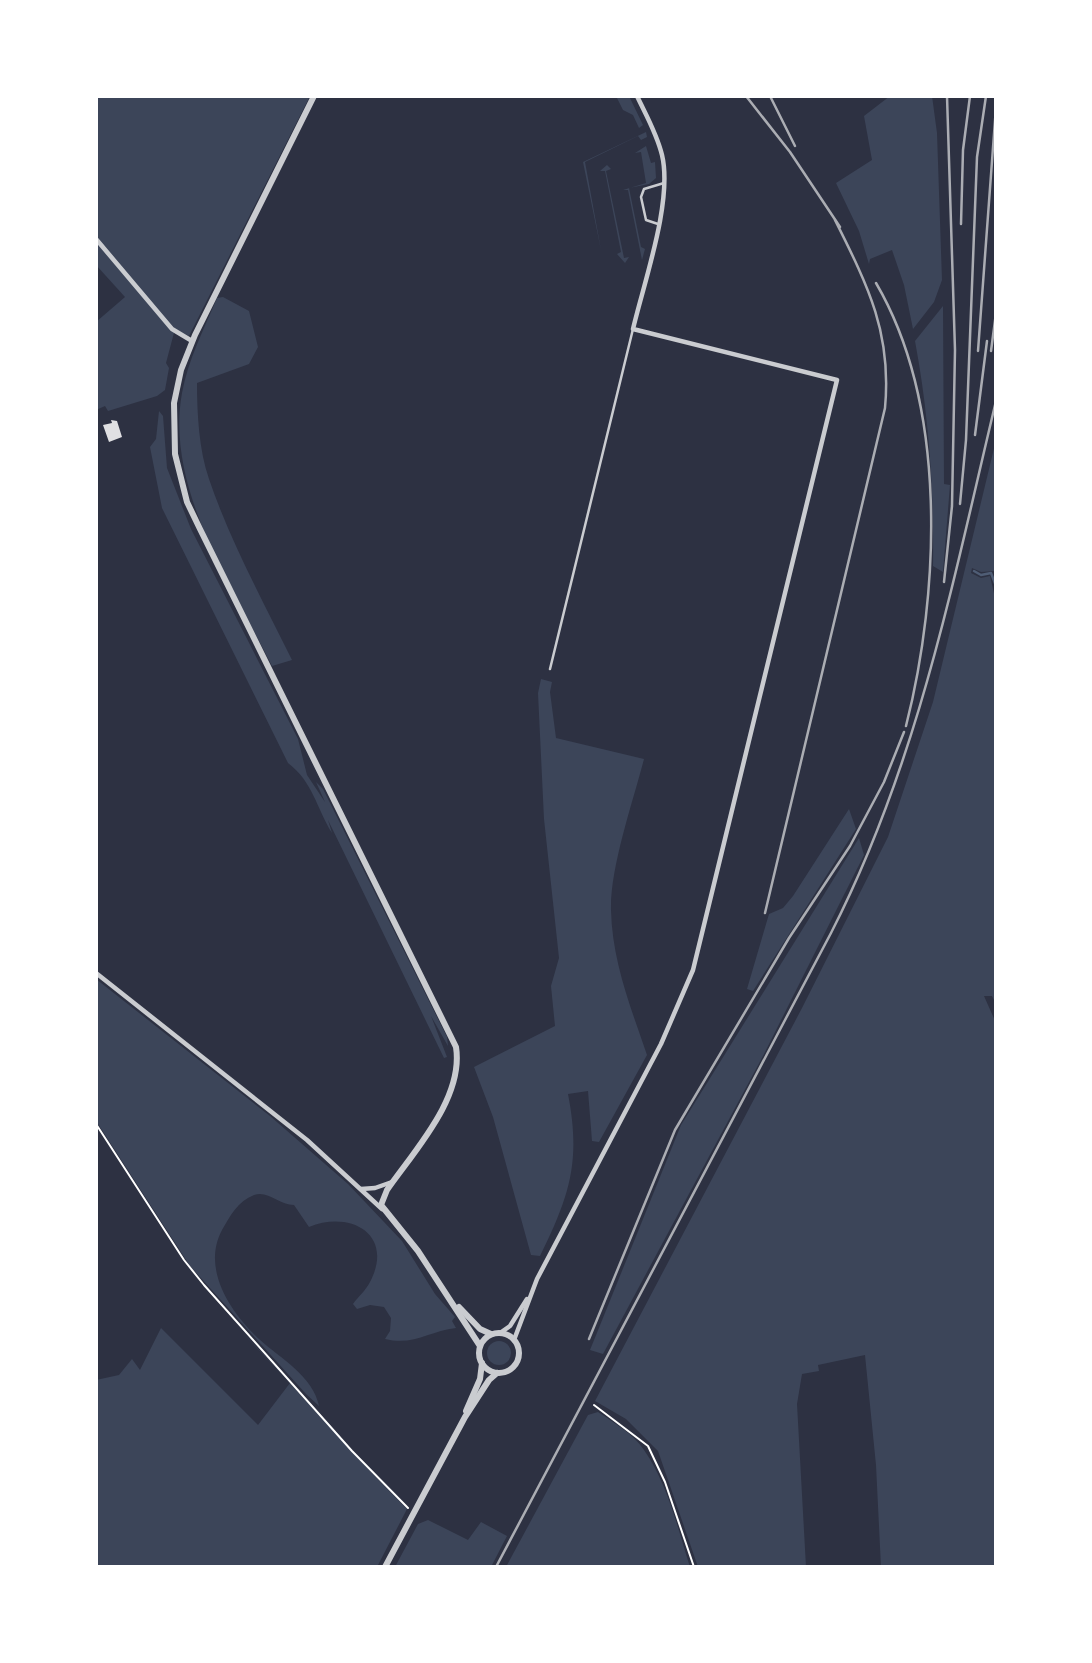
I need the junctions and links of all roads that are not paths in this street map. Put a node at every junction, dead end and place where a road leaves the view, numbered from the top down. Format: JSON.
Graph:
{"nodes":[{"id":1,"x":314,"y":96,"type":"edge"},
{"id":2,"x":636,"y":96,"type":"edge"},
{"id":3,"x":664,"y":183,"type":"junction"},
{"id":4,"x":658,"y":224,"type":"junction"},
{"id":5,"x":96,"y":239,"type":"edge"},
{"id":6,"x":633,"y":329,"type":"junction"},
{"id":7,"x":191,"y":341,"type":"junction"},
{"id":8,"x":550,"y":669,"type":"dead end"},
{"id":9,"x":96,"y":974,"type":"edge"},
{"id":10,"x":392,"y":1182,"type":"junction"},
{"id":11,"x":360,"y":1189,"type":"junction"},
{"id":12,"x":382,"y":1209,"type":"junction"},
{"id":13,"x":530,"y":1295,"type":"junction"},
{"id":14,"x":451,"y":1299,"type":"junction"},
{"id":15,"x":500,"y":1333,"type":"junction"},
{"id":16,"x":491,"y":1335,"type":"junction"},
{"id":17,"x":514,"y":1340,"type":"junction"},
{"id":18,"x":480,"y":1346,"type":"junction"},
{"id":19,"x":482,"y":1363,"type":"junction"},
{"id":20,"x":497,"y":1373,"type":"junction"},
{"id":21,"x":465,"y":1417,"type":"junction"},
{"id":22,"x":385,"y":1567,"type":"edge"}],
"edges":[{"from":1,"to":7,"type":"street"},
{"from":2,"to":3,"type":"street"},
{"from":3,"to":4,"type":"street"},
{"from":3,"to":4,"type":"lane"},
{"from":4,"to":6,"type":"street"},
{"from":5,"to":7,"type":"street"},
{"from":6,"to":8,"type":"lane"},
{"from":6,"to":13,"type":"street"},
{"from":7,"to":10,"type":"street"},
{"from":9,"to":11,"type":"street"},
{"from":10,"to":11,"type":"street"},
{"from":10,"to":12,"type":"street"},
{"from":11,"to":12,"type":"street"},
{"from":12,"to":14,"type":"street"},
{"from":13,"to":15,"type":"street"},
{"from":13,"to":17,"type":"street"},
{"from":14,"to":16,"type":"street"},
{"from":14,"to":18,"type":"street"},
{"from":15,"to":16,"type":"street"},
{"from":15,"to":17,"type":"street"},
{"from":16,"to":18,"type":"street"},
{"from":17,"to":20,"type":"street"},
{"from":18,"to":19,"type":"street"},
{"from":19,"to":20,"type":"street"},
{"from":19,"to":21,"type":"street"},
{"from":20,"to":21,"type":"street"},
{"from":21,"to":22,"type":"street"}]}
